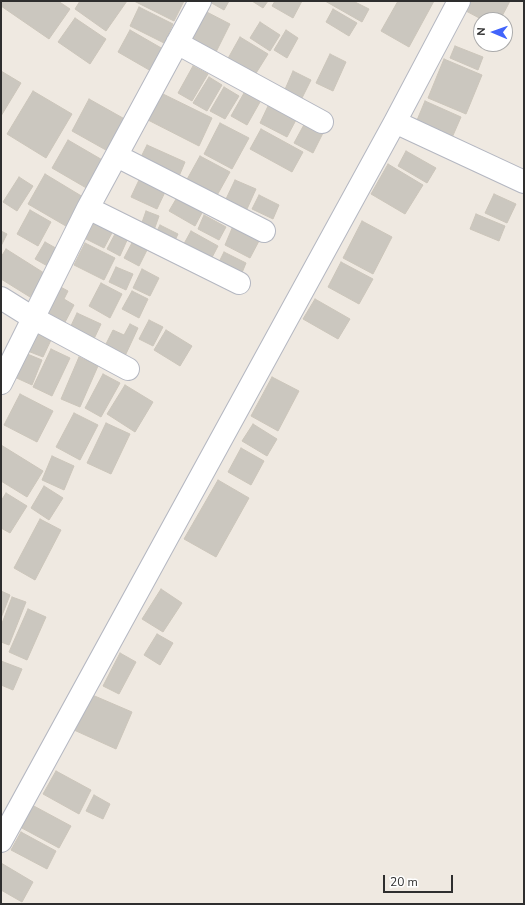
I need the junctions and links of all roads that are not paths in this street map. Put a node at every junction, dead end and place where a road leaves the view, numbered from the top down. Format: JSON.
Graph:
{"nodes":[{"id":1,"x":200,"y":1,"type":"edge"},
{"id":2,"x":459,"y":1,"type":"edge"},
{"id":3,"x":177,"y":43,"type":"junction"},
{"id":4,"x":322,"y":122,"type":"dead end"},
{"id":5,"x":395,"y":122,"type":"junction"},
{"id":6,"x":117,"y":156,"type":"junction"},
{"id":7,"x":524,"y":182,"type":"edge"},
{"id":8,"x":88,"y":208,"type":"junction"},
{"id":9,"x":264,"y":231,"type":"dead end"},
{"id":10,"x":239,"y":283,"type":"dead end"},
{"id":11,"x":1,"y":298,"type":"edge"},
{"id":12,"x":33,"y":318,"type":"junction"},
{"id":13,"x":128,"y":369,"type":"dead end"},
{"id":14,"x":1,"y":382,"type":"edge"},
{"id":15,"x":1,"y":841,"type":"edge"}],
"edges":[{"from":1,"to":3,"type":"street"},
{"from":2,"to":5,"type":"street"},
{"from":3,"to":4,"type":"street"},
{"from":3,"to":6,"type":"street"},
{"from":5,"to":7,"type":"street"},
{"from":5,"to":15,"type":"street"},
{"from":6,"to":8,"type":"street"},
{"from":6,"to":9,"type":"street"},
{"from":8,"to":10,"type":"street"},
{"from":8,"to":12,"type":"street"},
{"from":11,"to":12,"type":"street"},
{"from":12,"to":13,"type":"street"},
{"from":12,"to":14,"type":"street"}]}
